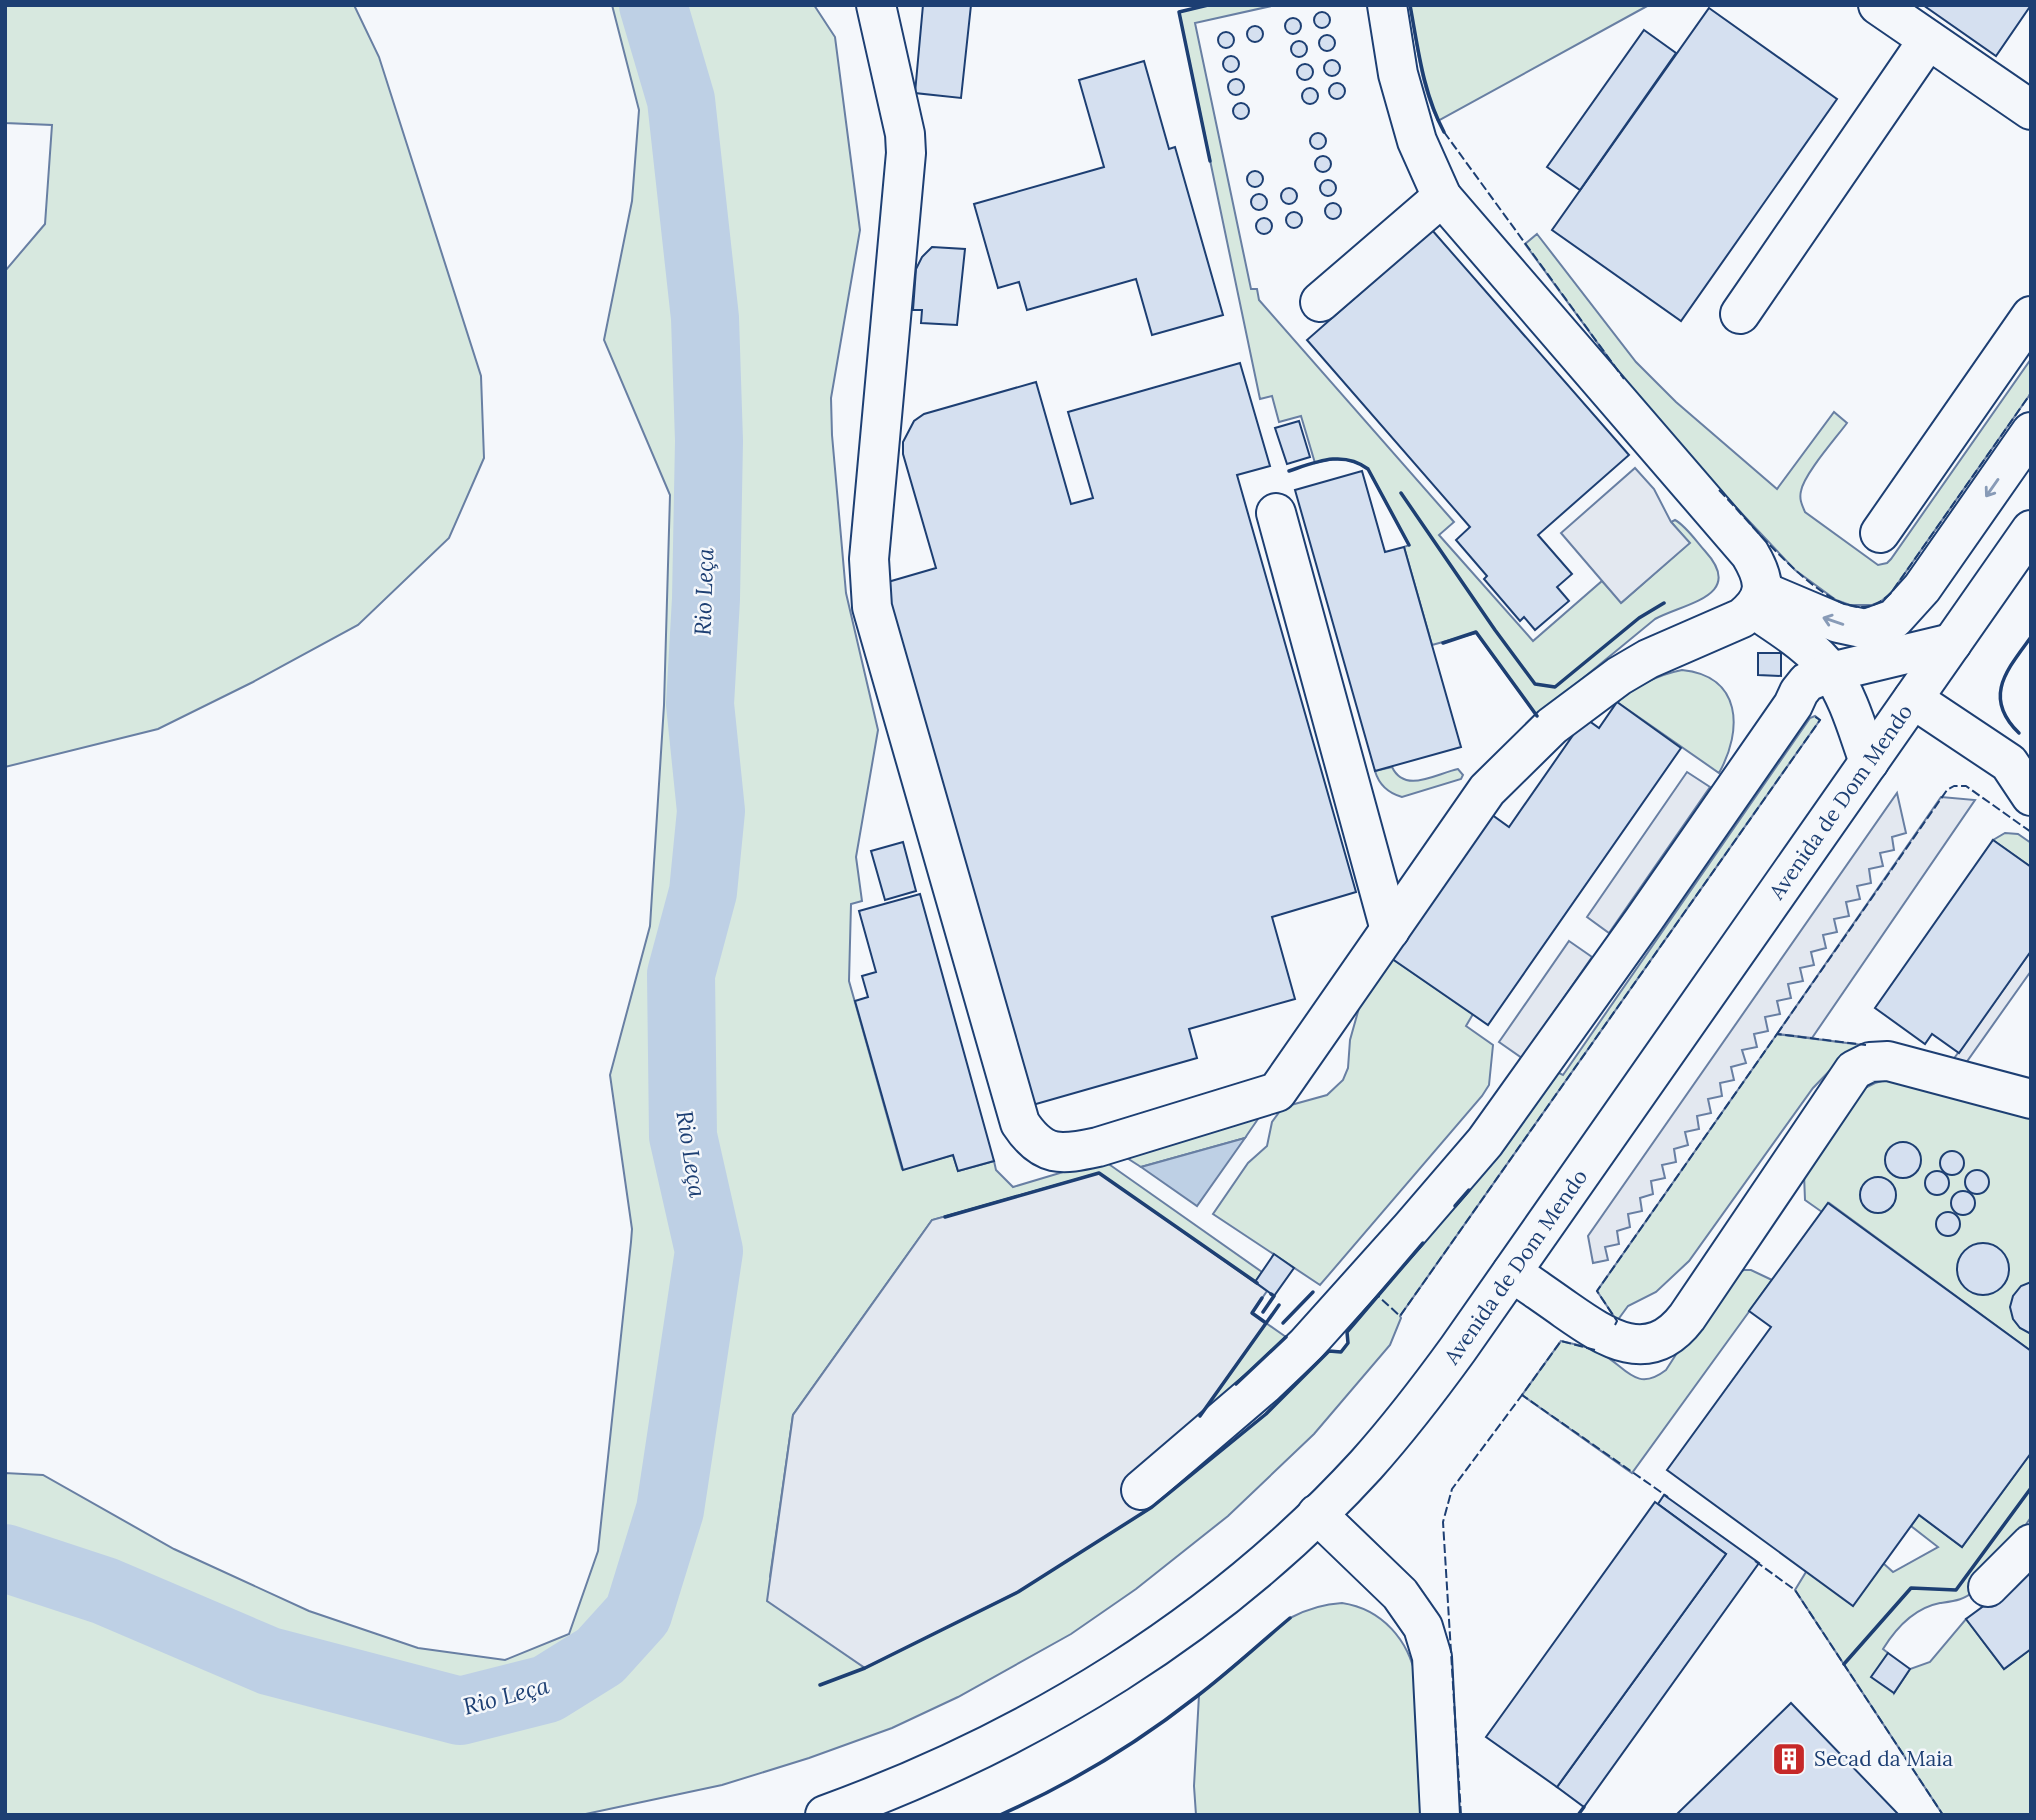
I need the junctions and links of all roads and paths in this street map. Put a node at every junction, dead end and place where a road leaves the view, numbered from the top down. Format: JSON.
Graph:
{"nodes":[{"id":1,"x":876,"y":5,"type":"edge"},
{"id":2,"x":1387,"y":5,"type":"edge"},
{"id":3,"x":1878,"y":5,"type":"edge"},
{"id":4,"x":1928,"y":40,"type":"junction"},
{"id":5,"x":2031,"y":110,"type":"edge"},
{"id":6,"x":1442,"y":197,"type":"junction"},
{"id":7,"x":1320,"y":302,"type":"dead end"},
{"id":8,"x":1740,"y":314,"type":"dead end"},
{"id":9,"x":2031,"y":316,"type":"edge"},
{"id":10,"x":2031,"y":432,"type":"edge"},
{"id":11,"x":1276,"y":513,"type":"dead end"},
{"id":12,"x":2031,"y":530,"type":"edge"},
{"id":13,"x":1880,"y":533,"type":"dead end"},
{"id":14,"x":1758,"y":600,"type":"junction"},
{"id":15,"x":1952,"y":643,"type":"junction"},
{"id":16,"x":1839,"y":688,"type":"junction"},
{"id":17,"x":1913,"y":699,"type":"junction"},
{"id":18,"x":1869,"y":762,"type":"junction"},
{"id":19,"x":2031,"y":796,"type":"edge"},
{"id":20,"x":1390,"y":930,"type":"junction"},
{"id":21,"x":2031,"y":1099,"type":"edge"},
{"id":22,"x":1512,"y":1272,"type":"junction"},
{"id":23,"x":1141,"y":1490,"type":"dead end"},
{"id":24,"x":1317,"y":1514,"type":"junction"},
{"id":25,"x":2031,"y":1544,"type":"edge"},
{"id":26,"x":1988,"y":1587,"type":"dead end"},
{"id":27,"x":825,"y":1815,"type":"edge"},
{"id":28,"x":1440,"y":1815,"type":"edge"}],
"edges":[{"from":1,"to":20,"type":"main road"},
{"from":2,"to":6,"type":"main road"},
{"from":3,"to":4,"type":"main road"},
{"from":4,"to":5,"type":"main road"},
{"from":4,"to":8,"type":"main road"},
{"from":6,"to":7,"type":"main road"},
{"from":6,"to":14,"type":"main road"},
{"from":9,"to":13,"type":"main road"},
{"from":10,"to":14,"type":"main road","one_way":true},
{"from":11,"to":20,"type":"main road"},
{"from":12,"to":15,"type":"main road","name":"Avenida de Dom Mendo"},
{"from":14,"to":16,"type":"main road"},
{"from":14,"to":20,"type":"main road"},
{"from":15,"to":16,"type":"main road"},
{"from":15,"to":17,"type":"main road","name":"Avenida de Dom Mendo"},
{"from":16,"to":18,"type":"main road"},
{"from":16,"to":23,"type":"main road"},
{"from":17,"to":18,"type":"main road","name":"Avenida de Dom Mendo"},
{"from":17,"to":19,"type":"main road"},
{"from":18,"to":22,"type":"main road","name":"Avenida de Dom Mendo"},
{"from":21,"to":22,"type":"main road"},
{"from":22,"to":24,"type":"main road","name":"Avenida de Dom Mendo"},
{"from":24,"to":27,"type":"main road","name":"Avenida de Dom Mendo"},
{"from":24,"to":28,"type":"main road"},
{"from":25,"to":26,"type":"main road"}]}
